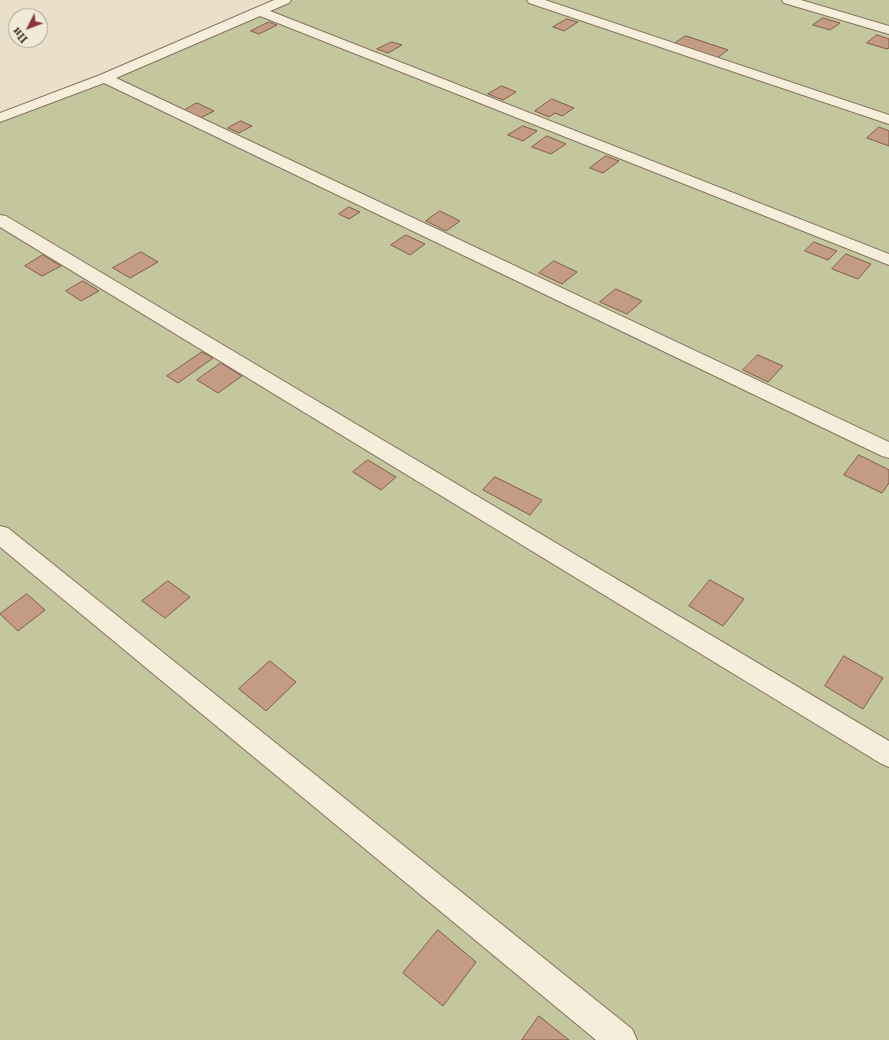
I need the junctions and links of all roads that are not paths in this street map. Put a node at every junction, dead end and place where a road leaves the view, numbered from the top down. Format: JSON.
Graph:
{"nodes":[{"id":1,"x":285,"y":0,"type":"edge"},
{"id":2,"x":533,"y":0,"type":"edge"},
{"id":3,"x":788,"y":0,"type":"edge"},
{"id":4,"x":259,"y":11,"type":"junction"},
{"id":5,"x":889,"y":30,"type":"edge"},
{"id":6,"x":105,"y":78,"type":"junction"},
{"id":7,"x":0,"y":118,"type":"edge"},
{"id":8,"x":889,"y":120,"type":"edge"},
{"id":9,"x":0,"y":220,"type":"edge"},
{"id":10,"x":889,"y":260,"type":"edge"},
{"id":11,"x":889,"y":451,"type":"edge"},
{"id":12,"x":0,"y":534,"type":"edge"},
{"id":13,"x":889,"y":756,"type":"edge"},
{"id":14,"x":620,"y":1040,"type":"edge"}],
"edges":[{"from":1,"to":4,"type":"lane"},
{"from":2,"to":8,"type":"lane"},
{"from":3,"to":5,"type":"lane"},
{"from":4,"to":6,"type":"lane"},
{"from":4,"to":10,"type":"lane"},
{"from":6,"to":7,"type":"lane"},
{"from":6,"to":11,"type":"lane"},
{"from":9,"to":13,"type":"lane"},
{"from":12,"to":14,"type":"lane"}]}
